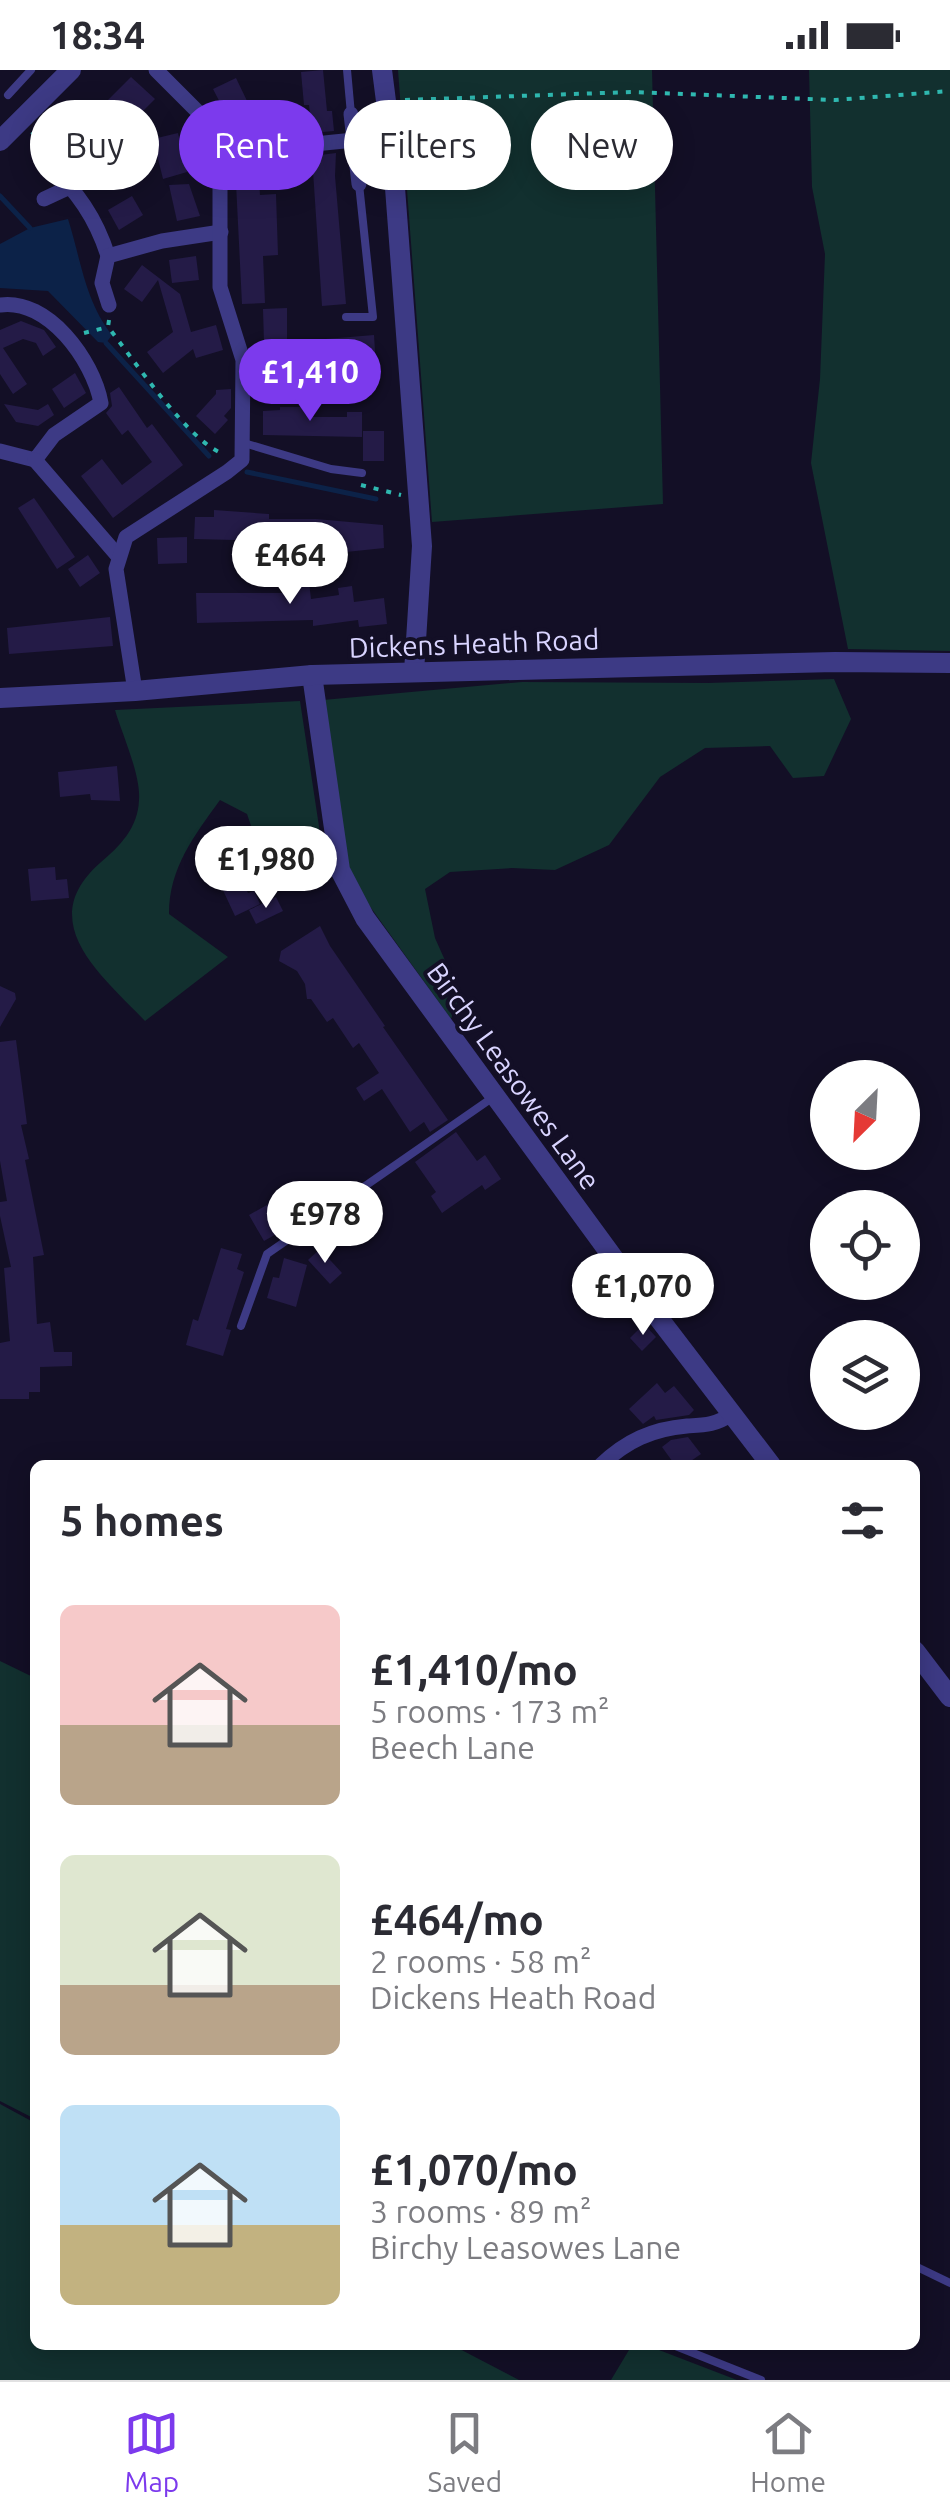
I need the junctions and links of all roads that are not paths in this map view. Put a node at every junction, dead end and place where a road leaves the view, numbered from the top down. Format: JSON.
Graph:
{"nodes":[{"id":1,"x":31,"y":70,"type":"edge"},
{"id":2,"x":71,"y":70,"type":"edge"},
{"id":3,"x":156,"y":70,"type":"edge"},
{"id":4,"x":347,"y":70,"type":"edge"},
{"id":5,"x":382,"y":70,"type":"edge"},
{"id":6,"x":8,"y":95,"type":"dead end"},
{"id":7,"x":187,"y":100,"type":"edge"},
{"id":8,"x":350,"y":100,"type":"edge"},
{"id":9,"x":0,"y":140,"type":"edge"},
{"id":10,"x":63,"y":190,"type":"edge"},
{"id":11,"x":75,"y":190,"type":"edge"},
{"id":12,"x":220,"y":190,"type":"edge"},
{"id":13,"x":359,"y":190,"type":"edge"},
{"id":14,"x":44,"y":199,"type":"dead end"},
{"id":15,"x":220,"y":232,"type":"junction"},
{"id":16,"x":108,"y":256,"type":"junction"},
{"id":17,"x":0,"y":305,"type":"edge"},
{"id":18,"x":109,"y":306,"type":"dead end"},
{"id":19,"x":346,"y":317,"type":"dead end"},
{"id":20,"x":0,"y":451,"type":"edge"},
{"id":21,"x":242,"y":452,"type":"junction"},
{"id":22,"x":34,"y":460,"type":"junction"},
{"id":23,"x":362,"y":474,"type":"dead end"},
{"id":24,"x":118,"y":556,"type":"junction"},
{"id":25,"x":950,"y":663,"type":"edge"},
{"id":26,"x":414,"y":672,"type":"junction"},
{"id":27,"x":312,"y":675,"type":"junction"},
{"id":28,"x":135,"y":691,"type":"junction"},
{"id":29,"x":0,"y":698,"type":"edge"},
{"id":30,"x":495,"y":1097,"type":"junction"},
{"id":31,"x":241,"y":1326,"type":"dead end"},
{"id":32,"x":732,"y":1414,"type":"junction"},
{"id":33,"x":608,"y":1460,"type":"edge"},
{"id":34,"x":767,"y":1460,"type":"edge"},
{"id":35,"x":920,"y":1658,"type":"edge"},
{"id":36,"x":950,"y":1697,"type":"edge"},
{"id":37,"x":920,"y":2268,"type":"edge"},
{"id":38,"x":950,"y":2283,"type":"edge"},
{"id":39,"x":686,"y":2350,"type":"edge"},
{"id":40,"x":761,"y":2380,"type":"edge"}],
"edges":[{"from":1,"to":6,"type":"lane"},
{"from":2,"to":9,"type":"street"},
{"from":3,"to":7,"type":"street"},
{"from":4,"to":8,"type":"lane"},
{"from":5,"to":26,"type":"street"},
{"from":10,"to":14,"type":"street"},
{"from":11,"to":16,"type":"street"},
{"from":12,"to":15,"type":"street"},
{"from":13,"to":19,"type":"lane"},
{"from":15,"to":16,"type":"street"},
{"from":15,"to":21,"type":"street"},
{"from":16,"to":18,"type":"street"},
{"from":17,"to":22,"type":"street"},
{"from":20,"to":22,"type":"street"},
{"from":21,"to":23,"type":"lane"},
{"from":21,"to":24,"type":"street"},
{"from":22,"to":24,"type":"street"},
{"from":24,"to":28,"type":"street"},
{"from":25,"to":26,"type":"street","name":"Dickens Heath Road"},
{"from":26,"to":27,"type":"street","name":"Dickens Heath Road"},
{"from":27,"to":28,"type":"street","name":"Dickens Heath Road"},
{"from":27,"to":30,"type":"street","name":"Birchy Leasowes Lane"},
{"from":28,"to":29,"type":"street","name":"Dickens Heath Road"},
{"from":30,"to":31,"type":"lane"},
{"from":30,"to":32,"type":"street","name":"Birchy Leasowes Lane"},
{"from":32,"to":33,"type":"street"},
{"from":32,"to":34,"type":"street","name":"Birchy Leasowes Lane"},
{"from":35,"to":36,"type":"street"},
{"from":37,"to":38,"type":"lane"},
{"from":39,"to":40,"type":"lane"}]}
